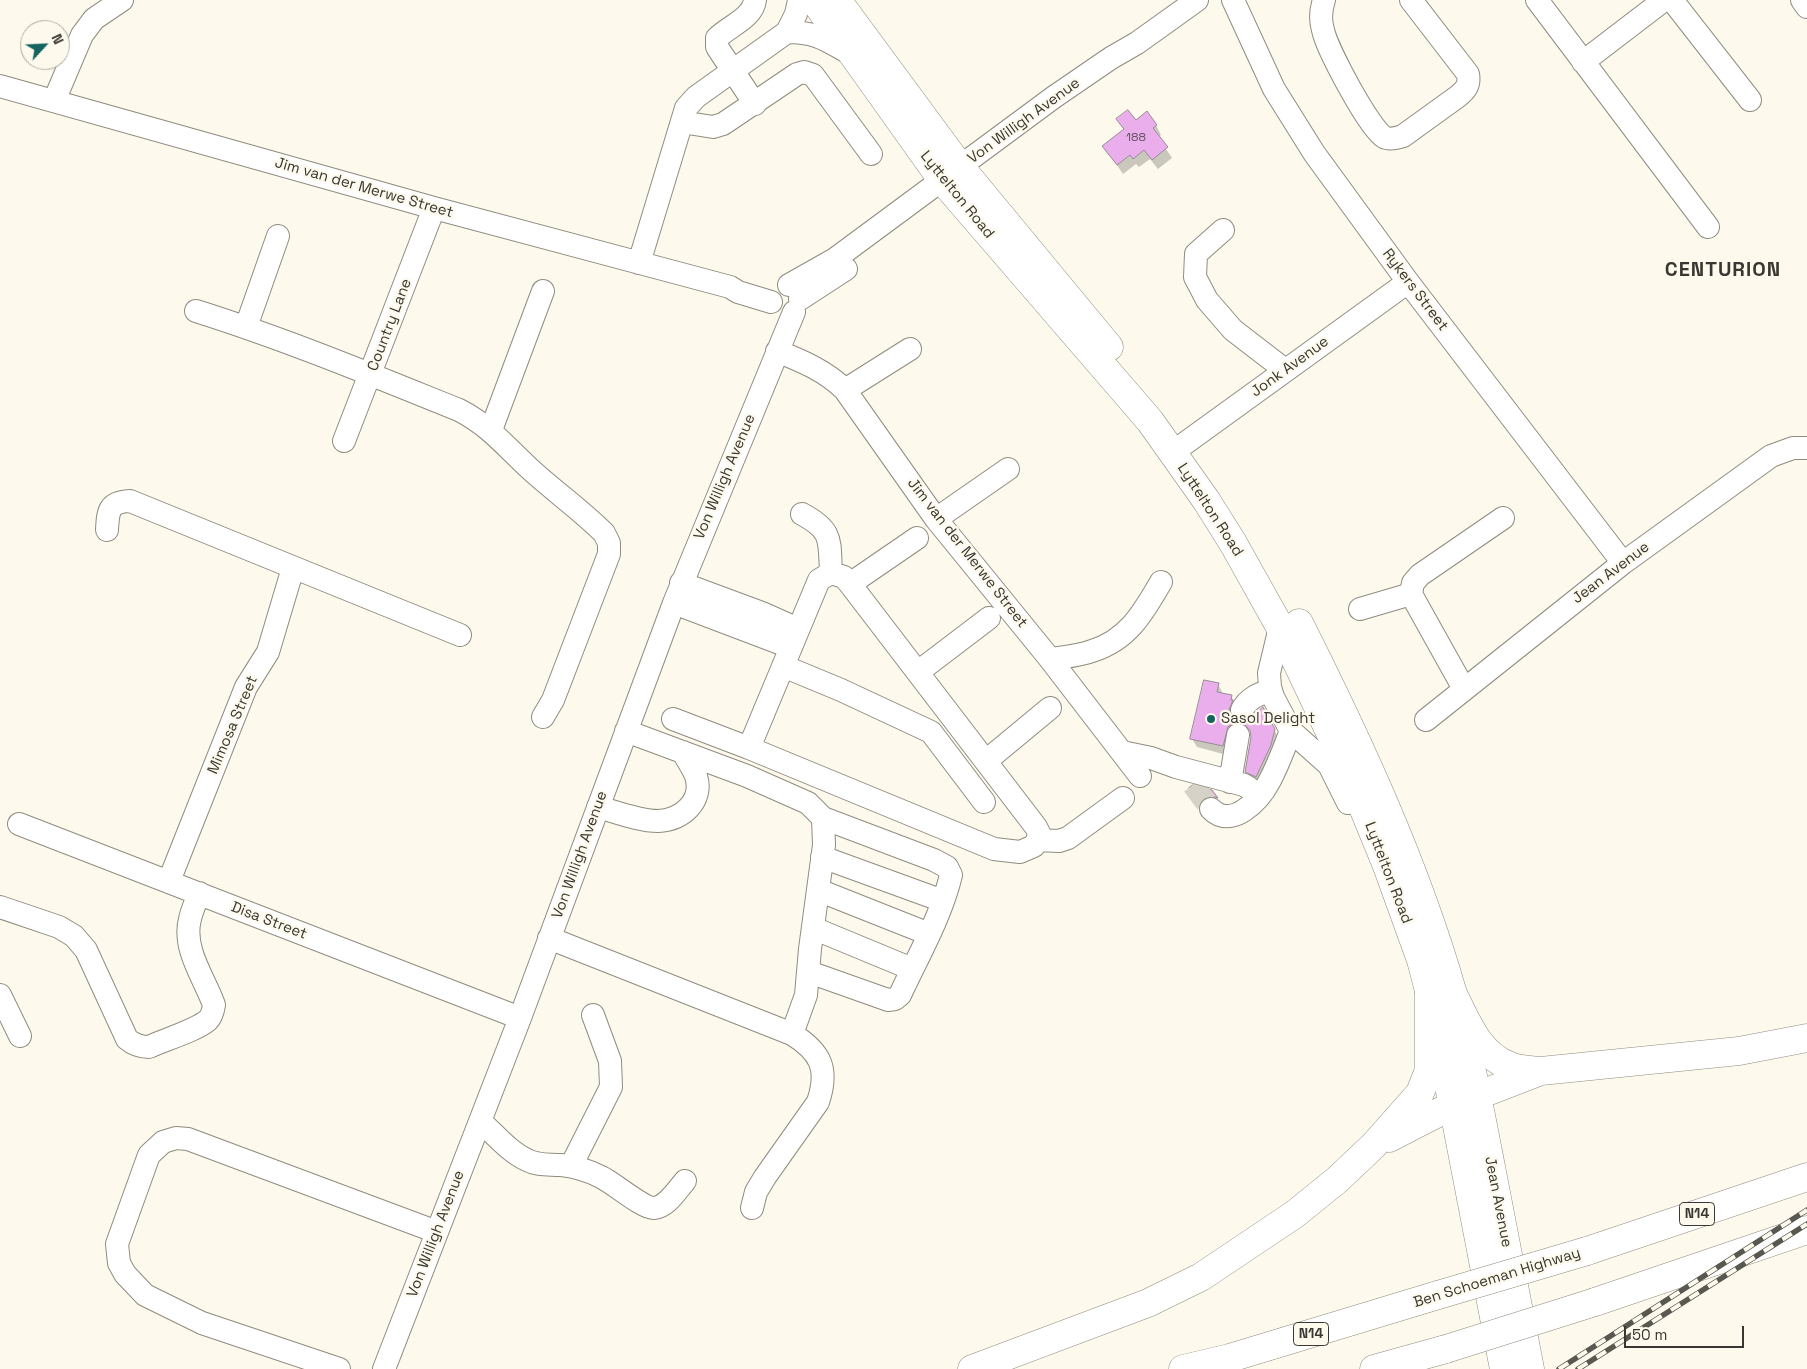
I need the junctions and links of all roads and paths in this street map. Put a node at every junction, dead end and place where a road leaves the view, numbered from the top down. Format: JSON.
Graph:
{"nodes":[{"id":1,"x":122,"y":0,"type":"edge"},
{"id":2,"x":755,"y":0,"type":"edge"},
{"id":3,"x":799,"y":0,"type":"edge"},
{"id":4,"x":814,"y":0,"type":"edge"},
{"id":5,"x":837,"y":0,"type":"edge"},
{"id":6,"x":1197,"y":0,"type":"edge"},
{"id":7,"x":1233,"y":0,"type":"edge"},
{"id":8,"x":1324,"y":0,"type":"edge"},
{"id":9,"x":1411,"y":0,"type":"edge"},
{"id":10,"x":1537,"y":0,"type":"edge"},
{"id":11,"x":1664,"y":0,"type":"edge"},
{"id":12,"x":1672,"y":0,"type":"edge"},
{"id":13,"x":1802,"y":0,"type":"edge"},
{"id":14,"x":1807,"y":7,"type":"edge"},
{"id":15,"x":787,"y":32,"type":"junction"},
{"id":16,"x":852,"y":54,"type":"junction"},
{"id":17,"x":1583,"y":62,"type":"junction"},
{"id":18,"x":732,"y":70,"type":"junction"},
{"id":19,"x":0,"y":86,"type":"edge"},
{"id":20,"x":1750,"y":100,"type":"dead end"},
{"id":21,"x":54,"y":101,"type":"junction"},
{"id":22,"x":755,"y":104,"type":"junction"},
{"id":23,"x":682,"y":122,"type":"junction"},
{"id":24,"x":871,"y":154,"type":"dead end"},
{"id":25,"x":956,"y":180,"type":"junction"},
{"id":26,"x":434,"y":208,"type":"junction"},
{"id":27,"x":1708,"y":228,"type":"dead end"},
{"id":28,"x":1223,"y":230,"type":"dead end"},
{"id":29,"x":278,"y":236,"type":"dead end"},
{"id":30,"x":639,"y":263,"type":"junction"},
{"id":31,"x":1408,"y":282,"type":"junction"},
{"id":32,"x":543,"y":291,"type":"dead end"},
{"id":33,"x":785,"y":299,"type":"junction"},
{"id":34,"x":196,"y":311,"type":"dead end"},
{"id":35,"x":246,"y":327,"type":"junction"},
{"id":36,"x":778,"y":347,"type":"junction"},
{"id":37,"x":910,"y":349,"type":"dead end"},
{"id":38,"x":1285,"y":370,"type":"junction"},
{"id":39,"x":371,"y":375,"type":"junction"},
{"id":40,"x":845,"y":390,"type":"junction"},
{"id":41,"x":491,"y":430,"type":"junction"},
{"id":42,"x":344,"y":441,"type":"dead end"},
{"id":43,"x":1179,"y":447,"type":"junction"},
{"id":44,"x":1807,"y":448,"type":"edge"},
{"id":45,"x":1008,"y":469,"type":"dead end"},
{"id":46,"x":802,"y":514,"type":"dead end"},
{"id":47,"x":1503,"y":518,"type":"dead end"},
{"id":48,"x":936,"y":519,"type":"junction"},
{"id":49,"x":107,"y":530,"type":"dead end"},
{"id":50,"x":916,"y":538,"type":"dead end"},
{"id":51,"x":1623,"y":563,"type":"junction"},
{"id":52,"x":293,"y":568,"type":"junction"},
{"id":53,"x":841,"y":578,"type":"junction"},
{"id":54,"x":1161,"y":582,"type":"dead end"},
{"id":55,"x":677,"y":593,"type":"junction"},
{"id":56,"x":1411,"y":594,"type":"junction"},
{"id":57,"x":1360,"y":609,"type":"dead end"},
{"id":58,"x":989,"y":618,"type":"dead end"},
{"id":59,"x":1280,"y":627,"type":"junction"},
{"id":60,"x":460,"y":635,"type":"dead end"},
{"id":61,"x":790,"y":647,"type":"junction"},
{"id":62,"x":1050,"y":659,"type":"junction"},
{"id":63,"x":918,"y":672,"type":"junction"},
{"id":64,"x":1464,"y":689,"type":"junction"},
{"id":65,"x":1271,"y":690,"type":"junction"},
{"id":66,"x":1050,"y":708,"type":"dead end"},
{"id":67,"x":1242,"y":710,"type":"dead end"},
{"id":68,"x":543,"y":717,"type":"dead end"},
{"id":69,"x":673,"y":719,"type":"dead end"},
{"id":70,"x":1426,"y":720,"type":"dead end"},
{"id":71,"x":626,"y":731,"type":"junction"},
{"id":72,"x":1291,"y":731,"type":"junction"},
{"id":73,"x":1238,"y":735,"type":"dead end"},
{"id":74,"x":750,"y":748,"type":"junction"},
{"id":75,"x":683,"y":752,"type":"junction"},
{"id":76,"x":1122,"y":752,"type":"junction"},
{"id":77,"x":986,"y":761,"type":"junction"},
{"id":78,"x":1140,"y":776,"type":"dead end"},
{"id":79,"x":1230,"y":782,"type":"junction"},
{"id":80,"x":1258,"y":796,"type":"junction"},
{"id":81,"x":1123,"y":798,"type":"dead end"},
{"id":82,"x":984,"y":802,"type":"dead end"},
{"id":83,"x":598,"y":807,"type":"junction"},
{"id":84,"x":1211,"y":809,"type":"tunnel mouth"},
{"id":85,"x":823,"y":818,"type":"junction"},
{"id":86,"x":19,"y":824,"type":"dead end"},
{"id":87,"x":1038,"y":840,"type":"junction"},
{"id":88,"x":822,"y":857,"type":"junction"},
{"id":89,"x":1387,"y":866,"type":"junction"},
{"id":90,"x":169,"y":881,"type":"junction"},
{"id":91,"x":818,"y":890,"type":"junction"},
{"id":92,"x":199,"y":893,"type":"junction"},
{"id":93,"x":943,"y":901,"type":"junction"},
{"id":94,"x":0,"y":907,"type":"edge"},
{"id":95,"x":813,"y":928,"type":"junction"},
{"id":96,"x":929,"y":934,"type":"junction"},
{"id":97,"x":549,"y":938,"type":"junction"},
{"id":98,"x":912,"y":969,"type":"junction"},
{"id":99,"x":809,"y":972,"type":"junction"},
{"id":100,"x":1441,"y":993,"type":"junction"},
{"id":101,"x":0,"y":995,"type":"edge"},
{"id":102,"x":593,"y":1015,"type":"dead end"},
{"id":103,"x":520,"y":1018,"type":"junction"},
{"id":104,"x":792,"y":1034,"type":"junction"},
{"id":105,"x":20,"y":1036,"type":"dead end"},
{"id":106,"x":1807,"y":1038,"type":"edge"},
{"id":107,"x":1541,"y":1071,"type":"junction"},
{"id":108,"x":1465,"y":1100,"type":"junction"},
{"id":109,"x":480,"y":1121,"type":"junction"},
{"id":110,"x":1374,"y":1145,"type":"junction"},
{"id":111,"x":572,"y":1166,"type":"junction"},
{"id":112,"x":1807,"y":1177,"type":"edge"},
{"id":113,"x":685,"y":1181,"type":"dead end"},
{"id":114,"x":752,"y":1208,"type":"dead end"},
{"id":115,"x":1807,"y":1230,"type":"edge"},
{"id":116,"x":437,"y":1232,"type":"junction"},
{"id":117,"x":339,"y":1369,"type":"edge"},
{"id":118,"x":384,"y":1369,"type":"edge"},
{"id":119,"x":972,"y":1369,"type":"edge"},
{"id":120,"x":1183,"y":1369,"type":"edge"},
{"id":121,"x":1374,"y":1369,"type":"edge"},
{"id":122,"x":1504,"y":1369,"type":"edge"},
{"id":123,"x":1530,"y":1369,"type":"edge"}],
"edges":[{"from":1,"to":21,"type":"street"},
{"from":2,"to":18,"type":"street"},
{"from":3,"to":15,"type":"street"},
{"from":4,"to":16,"type":"main road","name":"Lyttelton Road"},
{"from":5,"to":25,"type":"main road","name":"Lyttelton Road"},
{"from":6,"to":25,"type":"street","name":"Von Willigh Avenue"},
{"from":7,"to":31,"type":"street","name":"Rykers Street"},
{"from":8,"to":9,"type":"street"},
{"from":10,"to":17,"type":"street"},
{"from":11,"to":17,"type":"street"},
{"from":12,"to":20,"type":"street"},
{"from":13,"to":14,"type":"street"},
{"from":15,"to":16,"type":"street"},
{"from":15,"to":18,"type":"street"},
{"from":16,"to":25,"type":"main road","name":"Lyttelton Road"},
{"from":17,"to":27,"type":"street"},
{"from":18,"to":22,"type":"street"},
{"from":18,"to":23,"type":"street"},
{"from":19,"to":21,"type":"street","name":"Jim van der Merwe Street"},
{"from":21,"to":26,"type":"street","name":"Jim van der Merwe Street"},
{"from":22,"to":23,"type":"street"},
{"from":22,"to":24,"type":"street"},
{"from":23,"to":30,"type":"street"},
{"from":25,"to":33,"type":"street","name":"Von Willigh Avenue"},
{"from":25,"to":43,"type":"main road","name":"Lyttelton Road"},
{"from":26,"to":30,"type":"street","name":"Jim van der Merwe Street"},
{"from":26,"to":39,"type":"street","name":"Country Lane"},
{"from":28,"to":38,"type":"street"},
{"from":29,"to":35,"type":"street"},
{"from":30,"to":33,"type":"street","name":"Jim van der Merwe Street"},
{"from":31,"to":38,"type":"street","name":"Jonk Avenue"},
{"from":31,"to":51,"type":"street","name":"Rykers Street"},
{"from":32,"to":41,"type":"street"},
{"from":33,"to":36,"type":"street","name":"Von Willigh Avenue"},
{"from":34,"to":35,"type":"street"},
{"from":35,"to":39,"type":"street"},
{"from":36,"to":40,"type":"street","name":"Jim van der Merwe Street"},
{"from":36,"to":55,"type":"street","name":"Von Willigh Avenue"},
{"from":37,"to":40,"type":"street"},
{"from":38,"to":43,"type":"street","name":"Jonk Avenue"},
{"from":39,"to":41,"type":"street"},
{"from":39,"to":42,"type":"street","name":"Country Lane"},
{"from":40,"to":48,"type":"street","name":"Jim van der Merwe Street"},
{"from":41,"to":68,"type":"street"},
{"from":43,"to":59,"type":"main road","name":"Lyttelton Road"},
{"from":43,"to":100,"type":"main road","name":"Lyttelton Road"},
{"from":44,"to":51,"type":"street","name":"Jean Avenue"},
{"from":45,"to":48,"type":"street"},
{"from":46,"to":53,"type":"street"},
{"from":47,"to":56,"type":"street"},
{"from":48,"to":62,"type":"street","name":"Jim van der Merwe Street"},
{"from":49,"to":52,"type":"street"},
{"from":50,"to":53,"type":"street"},
{"from":51,"to":64,"type":"street","name":"Jean Avenue"},
{"from":52,"to":60,"type":"street"},
{"from":52,"to":90,"type":"street","name":"Mimosa Street"},
{"from":53,"to":61,"type":"street"},
{"from":53,"to":63,"type":"street"},
{"from":54,"to":62,"type":"street"},
{"from":55,"to":61,"type":"street"},
{"from":55,"to":71,"type":"street","name":"Von Willigh Avenue"},
{"from":56,"to":57,"type":"street"},
{"from":56,"to":64,"type":"street"},
{"from":58,"to":63,"type":"street"},
{"from":59,"to":65,"type":"street"},
{"from":59,"to":89,"type":"main road","name":"Lyttelton Road"},
{"from":61,"to":74,"type":"street"},
{"from":61,"to":82,"type":"street"},
{"from":62,"to":76,"type":"street","name":"Jim van der Merwe Street"},
{"from":63,"to":77,"type":"street"},
{"from":64,"to":70,"type":"street","name":"Jean Avenue"},
{"from":65,"to":67,"type":"street"},
{"from":65,"to":72,"type":"street"},
{"from":66,"to":77,"type":"street"},
{"from":69,"to":74,"type":"street"},
{"from":71,"to":75,"type":"street"},
{"from":71,"to":83,"type":"street","name":"Von Willigh Avenue"},
{"from":72,"to":80,"type":"street"},
{"from":72,"to":89,"type":"street"},
{"from":73,"to":79,"type":"street"},
{"from":74,"to":87,"type":"street"},
{"from":75,"to":83,"type":"street"},
{"from":75,"to":85,"type":"street"},
{"from":76,"to":78,"type":"street","name":"Jim van der Merwe Street"},
{"from":76,"to":79,"type":"street"},
{"from":77,"to":87,"type":"street"},
{"from":79,"to":80,"type":"street"},
{"from":80,"to":84,"type":"street"},
{"from":81,"to":87,"type":"street"},
{"from":83,"to":97,"type":"street","name":"Von Willigh Avenue"},
{"from":85,"to":88,"type":"street"},
{"from":85,"to":93,"type":"street"},
{"from":86,"to":90,"type":"street","name":"Disa Street"},
{"from":88,"to":91,"type":"street"},
{"from":88,"to":93,"type":"street"},
{"from":89,"to":100,"type":"main road","name":"Lyttelton Road"},
{"from":90,"to":92,"type":"street","name":"Disa Street"},
{"from":91,"to":95,"type":"street"},
{"from":91,"to":96,"type":"street"},
{"from":92,"to":94,"type":"street"},
{"from":92,"to":103,"type":"street","name":"Disa Street"},
{"from":93,"to":96,"type":"street"},
{"from":95,"to":98,"type":"street"},
{"from":95,"to":99,"type":"street"},
{"from":96,"to":98,"type":"street"},
{"from":97,"to":103,"type":"street","name":"Von Willigh Avenue"},
{"from":97,"to":104,"type":"street"},
{"from":98,"to":99,"type":"street"},
{"from":99,"to":104,"type":"street"},
{"from":100,"to":107,"type":"main road"},
{"from":100,"to":108,"type":"main road","name":"Lyttelton Road"},
{"from":100,"to":110,"type":"main road"},
{"from":101,"to":105,"type":"street"},
{"from":102,"to":111,"type":"street"},
{"from":103,"to":109,"type":"street","name":"Von Willigh Avenue"},
{"from":104,"to":114,"type":"street"},
{"from":106,"to":107,"type":"main road"},
{"from":107,"to":108,"type":"main road"},
{"from":108,"to":110,"type":"main road"},
{"from":108,"to":122,"type":"main road","name":"Jean Avenue"},
{"from":108,"to":123,"type":"main road","name":"Jean Avenue"},
{"from":109,"to":111,"type":"street"},
{"from":109,"to":116,"type":"street","name":"Von Willigh Avenue"},
{"from":110,"to":119,"type":"main road"},
{"from":111,"to":113,"type":"street"},
{"from":112,"to":120,"type":"main road","name":"Ben Schoeman Highway","number":"N14","bridge":true},
{"from":115,"to":121,"type":"main road","bridge":true},
{"from":116,"to":117,"type":"street"},
{"from":116,"to":118,"type":"street","name":"Von Willigh Avenue"}]}
